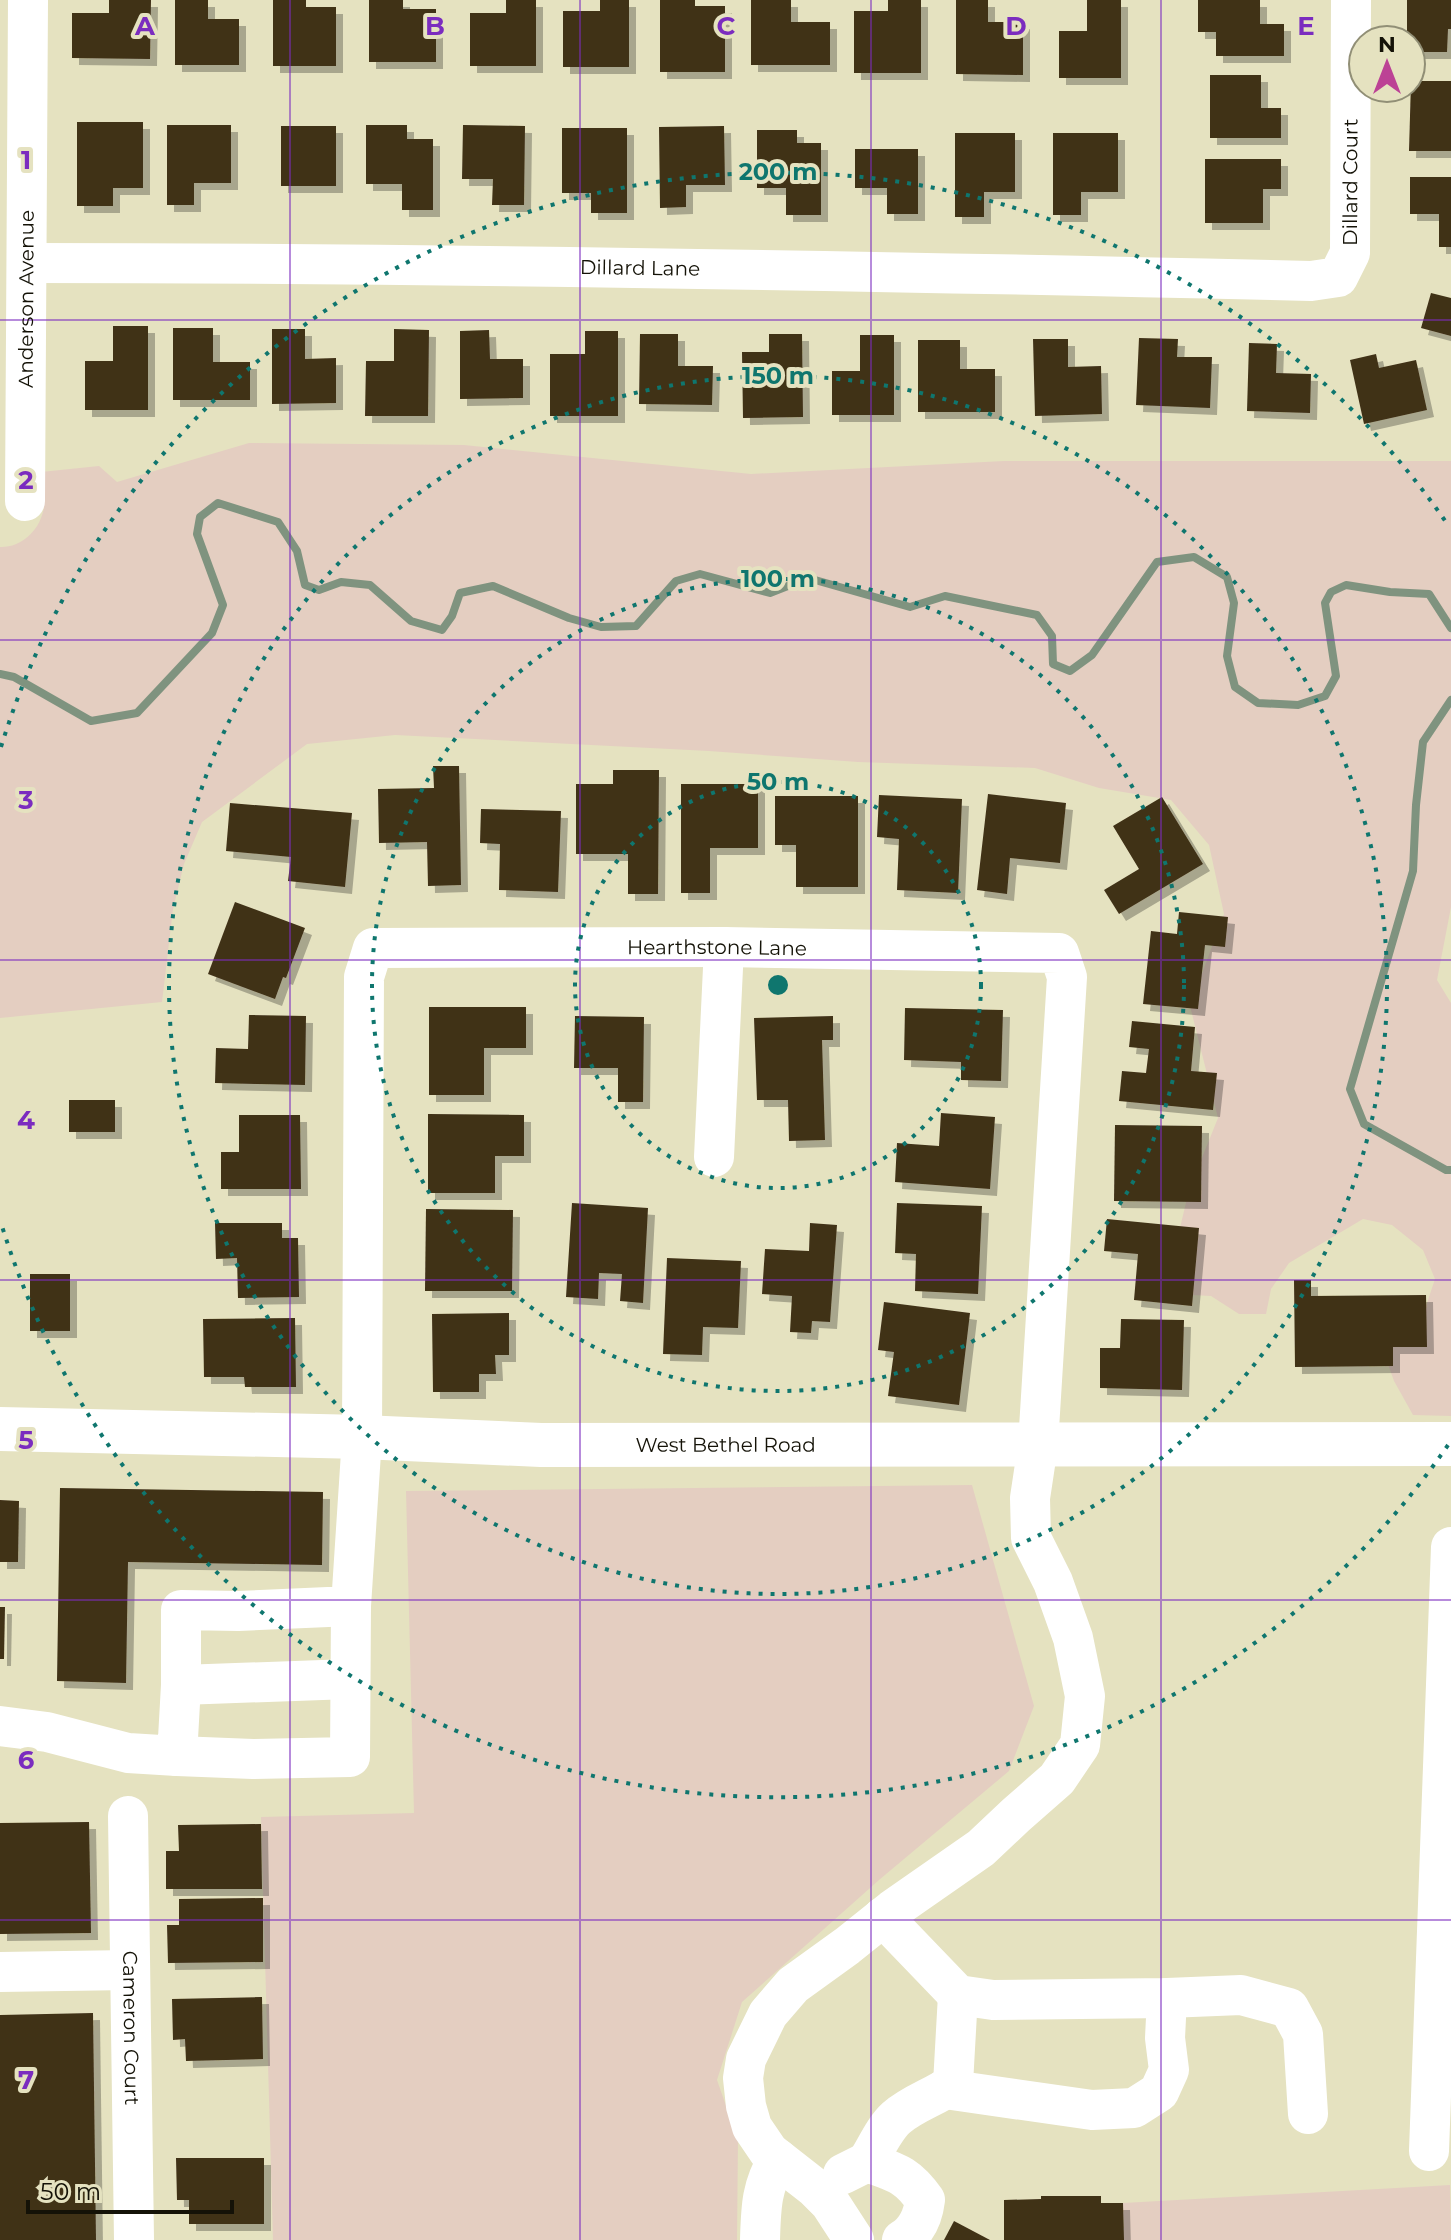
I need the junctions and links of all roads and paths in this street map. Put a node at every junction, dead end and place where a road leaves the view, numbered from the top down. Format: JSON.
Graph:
{"nodes":[{"id":1,"x":28,"y":0,"type":"edge"},
{"id":2,"x":1351,"y":0,"type":"edge"},
{"id":3,"x":28,"y":263,"type":"junction"},
{"id":4,"x":1253,"y":280,"type":"joint"},
{"id":5,"x":25,"y":501,"type":"dead end"},
{"id":6,"x":724,"y":947,"type":"junction"},
{"id":7,"x":714,"y":1157,"type":"dead end"},
{"id":8,"x":0,"y":1429,"type":"edge"},
{"id":9,"x":362,"y":1437,"type":"junction"},
{"id":10,"x":1451,"y":1444,"type":"edge"},
{"id":11,"x":1038,"y":1445,"type":"junction"},
{"id":12,"x":1451,"y":1547,"type":"edge"},
{"id":13,"x":351,"y":1606,"type":"junction"},
{"id":14,"x":350,"y":1679,"type":"junction"},
{"id":15,"x":181,"y":1685,"type":"junction"},
{"id":16,"x":1448,"y":1690,"type":"edge"},
{"id":17,"x":0,"y":1726,"type":"edge"},
{"id":18,"x":177,"y":1756,"type":"junction"},
{"id":19,"x":128,"y":1816,"type":"dead end"},
{"id":20,"x":883,"y":1917,"type":"junction"},
{"id":21,"x":130,"y":1970,"type":"junction"},
{"id":22,"x":0,"y":1972,"type":"edge"},
{"id":23,"x":958,"y":1995,"type":"junction"},
{"id":24,"x":1167,"y":1998,"type":"junction"},
{"id":25,"x":945,"y":2089,"type":"junction"},
{"id":26,"x":1308,"y":2114,"type":"dead end"},
{"id":27,"x":1429,"y":2151,"type":"dead end"},
{"id":28,"x":778,"y":2159,"type":"junction"},
{"id":29,"x":867,"y":2162,"type":"junction"},
{"id":30,"x":836,"y":2221,"type":"edge"},
{"id":31,"x":134,"y":2240,"type":"edge"},
{"id":32,"x":760,"y":2240,"type":"edge"},
{"id":33,"x":902,"y":2240,"type":"edge"}],
"edges":[{"from":1,"to":3,"type":"street","name":"Anderson Avenue"},
{"from":2,"to":4,"type":"street","name":"Dillard Court"},
{"from":3,"to":4,"type":"street","name":"Dillard Lane"},
{"from":3,"to":5,"type":"street","name":"Anderson Avenue"},
{"from":6,"to":7,"type":"street"},
{"from":6,"to":9,"type":"street","name":"Hearthstone Lane"},
{"from":6,"to":11,"type":"street","name":"Hearthstone Lane"},
{"from":8,"to":9,"type":"main road","name":"West Bethel Road"},
{"from":9,"to":11,"type":"main road","name":"West Bethel Road"},
{"from":9,"to":13,"type":"street"},
{"from":10,"to":11,"type":"main road","name":"West Bethel Road"},
{"from":11,"to":20,"type":"street"},
{"from":12,"to":16,"type":"street"},
{"from":13,"to":14,"type":"street"},
{"from":13,"to":15,"type":"street"},
{"from":14,"to":15,"type":"street"},
{"from":14,"to":18,"type":"street"},
{"from":15,"to":18,"type":"street"},
{"from":16,"to":27,"type":"street"},
{"from":17,"to":18,"type":"street"},
{"from":19,"to":21,"type":"street","name":"Cameron Court"},
{"from":20,"to":23,"type":"street"},
{"from":20,"to":28,"type":"street"},
{"from":21,"to":22,"type":"street"},
{"from":21,"to":31,"type":"street","name":"Cameron Court"},
{"from":23,"to":24,"type":"street"},
{"from":23,"to":25,"type":"street"},
{"from":24,"to":25,"type":"street"},
{"from":24,"to":26,"type":"street"},
{"from":25,"to":29,"type":"street"},
{"from":28,"to":30,"type":"street"},
{"from":28,"to":32,"type":"street"},
{"from":29,"to":30,"type":"street"},
{"from":29,"to":33,"type":"street"}]}
